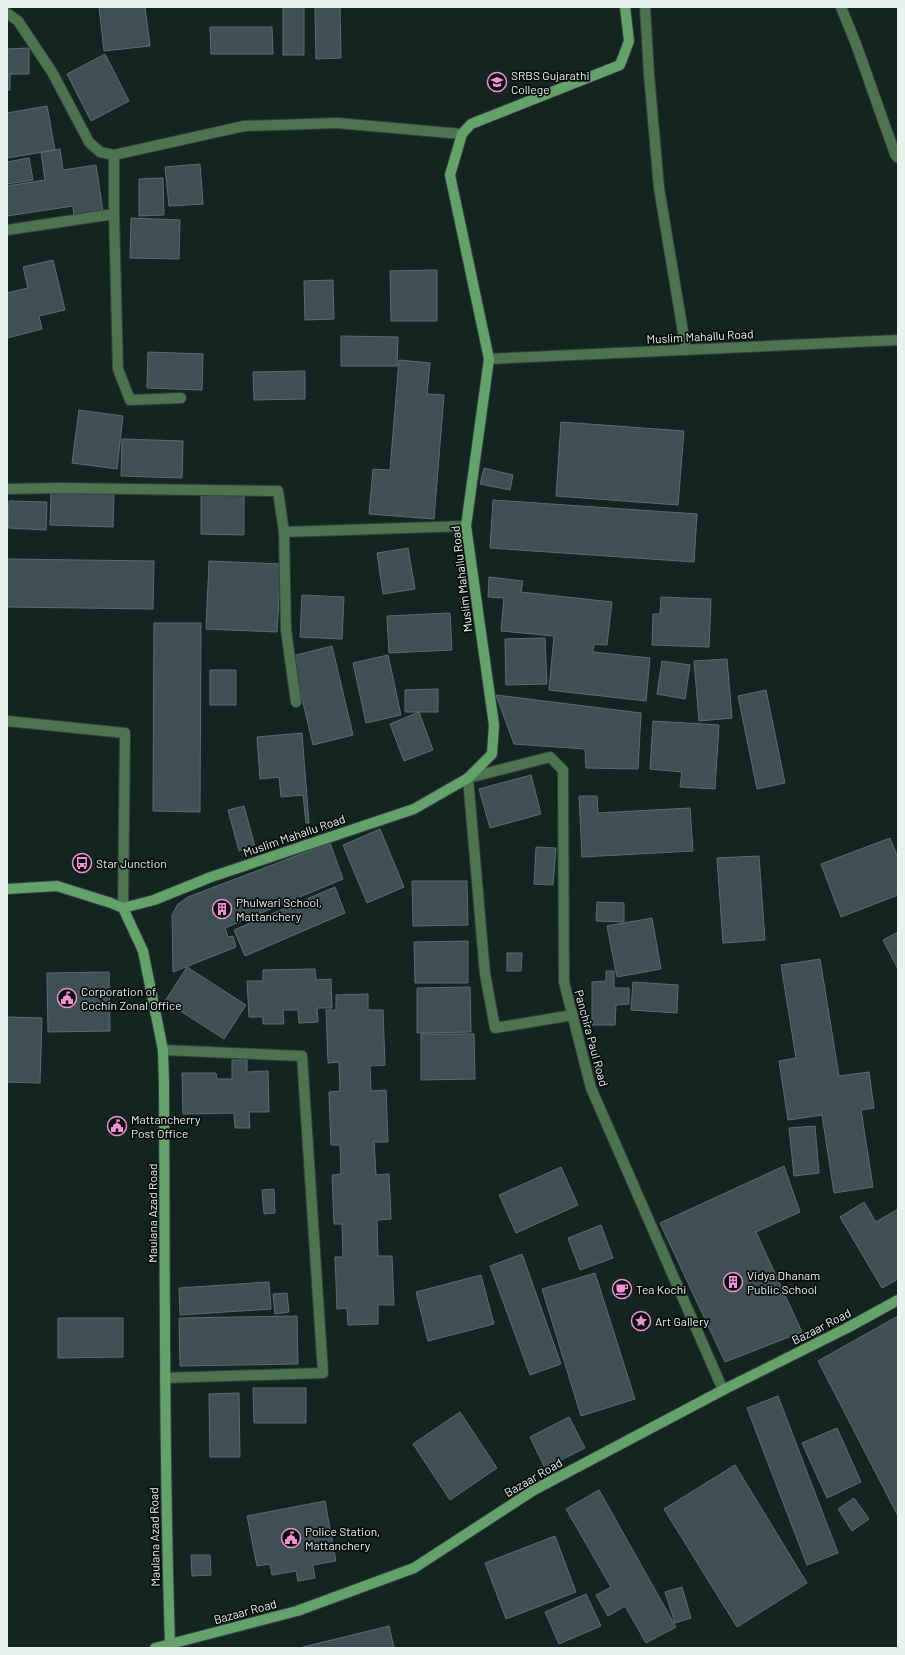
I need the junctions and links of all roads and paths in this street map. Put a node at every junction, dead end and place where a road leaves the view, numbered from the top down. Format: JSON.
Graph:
{"nodes":[{"id":1,"x":625,"y":7,"type":"edge"},
{"id":2,"x":645,"y":7,"type":"edge"},
{"id":3,"x":840,"y":7,"type":"edge"},
{"id":4,"x":7,"y":13,"type":"edge"},
{"id":5,"x":462,"y":134,"type":"junction"},
{"id":6,"x":114,"y":155,"type":"junction"},
{"id":7,"x":898,"y":158,"type":"edge"},
{"id":8,"x":114,"y":214,"type":"junction"},
{"id":9,"x":7,"y":230,"type":"edge"},
{"id":10,"x":898,"y":340,"type":"edge"},
{"id":11,"x":686,"y":350,"type":"junction"},
{"id":12,"x":489,"y":359,"type":"junction"},
{"id":13,"x":181,"y":398,"type":"dead end"},
{"id":14,"x":7,"y":489,"type":"edge"},
{"id":15,"x":466,"y":526,"type":"junction"},
{"id":16,"x":284,"y":532,"type":"junction"},
{"id":17,"x":296,"y":702,"type":"dead end"},
{"id":18,"x":7,"y":721,"type":"edge"},
{"id":19,"x":468,"y":778,"type":"junction"},
{"id":20,"x":7,"y":889,"type":"edge"},
{"id":21,"x":123,"y":908,"type":"junction"},
{"id":22,"x":573,"y":1015,"type":"junction"},
{"id":23,"x":162,"y":1050,"type":"junction"},
{"id":24,"x":898,"y":1300,"type":"edge"},
{"id":25,"x":165,"y":1378,"type":"junction"},
{"id":26,"x":723,"y":1390,"type":"junction"},
{"id":27,"x":170,"y":1644,"type":"junction"},
{"id":28,"x":155,"y":1648,"type":"edge"}],
"edges":[{"from":1,"to":5,"type":"street"},
{"from":2,"to":11,"type":"street"},
{"from":3,"to":7,"type":"street"},
{"from":4,"to":6,"type":"street"},
{"from":5,"to":6,"type":"street"},
{"from":5,"to":12,"type":"street"},
{"from":6,"to":8,"type":"street"},
{"from":8,"to":9,"type":"street"},
{"from":8,"to":13,"type":"street"},
{"from":10,"to":11,"type":"street","name":"Muslim Mahallu Road"},
{"from":11,"to":12,"type":"street","name":"Muslim Mahallu Road"},
{"from":12,"to":15,"type":"street","name":"Muslim Mahallu Road"},
{"from":14,"to":16,"type":"street"},
{"from":15,"to":16,"type":"street"},
{"from":15,"to":19,"type":"street","name":"Muslim Mahallu Road"},
{"from":16,"to":17,"type":"street"},
{"from":18,"to":21,"type":"street"},
{"from":19,"to":21,"type":"street","name":"Muslim Mahallu Road"},
{"from":19,"to":22,"type":"street"},
{"from":19,"to":22,"type":"street","name":"Panchira Paul Road"},
{"from":20,"to":21,"type":"street"},
{"from":21,"to":23,"type":"street","name":"Maulana Azad Road"},
{"from":22,"to":26,"type":"street","name":"Panchira Paul Road"},
{"from":23,"to":25,"type":"street","name":"Maulana Azad Road"},
{"from":23,"to":25,"type":"street"},
{"from":24,"to":26,"type":"street","name":"Bazaar Road"},
{"from":25,"to":27,"type":"street","name":"Maulana Azad Road"},
{"from":26,"to":27,"type":"street","name":"Bazaar Road"},
{"from":27,"to":28,"type":"street","name":"Bazaar Road"}]}
